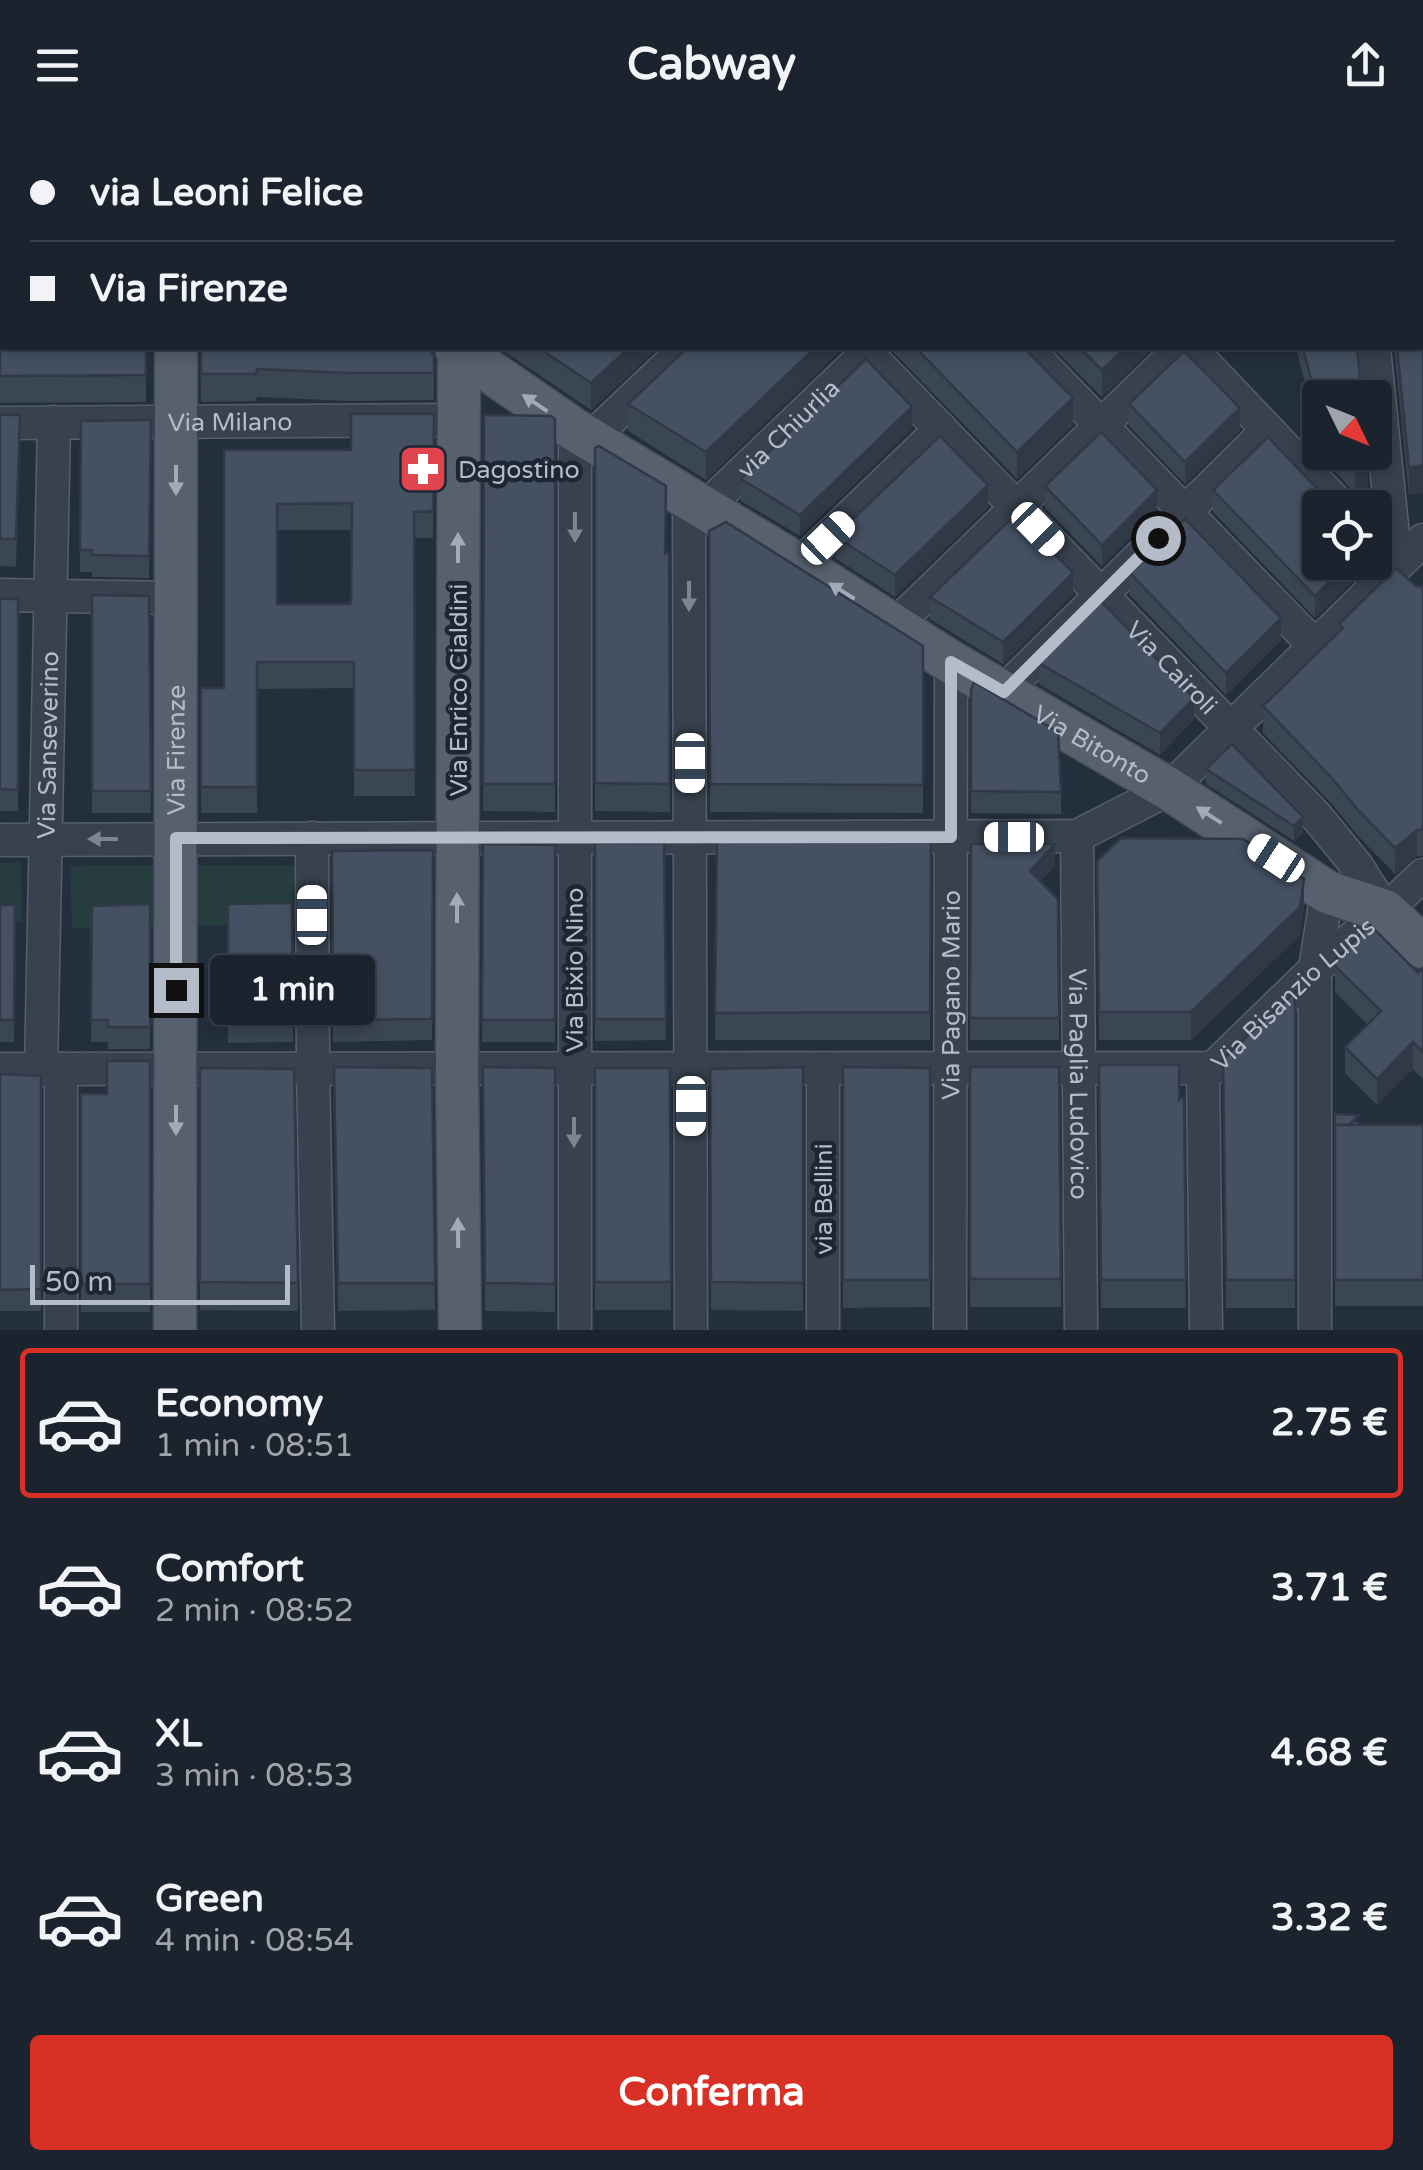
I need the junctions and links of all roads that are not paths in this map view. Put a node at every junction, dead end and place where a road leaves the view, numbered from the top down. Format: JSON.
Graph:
{"nodes":[{"id":1,"x":176,"y":350,"type":"edge"},
{"id":2,"x":684,"y":350,"type":"edge"},
{"id":3,"x":866,"y":350,"type":"edge"},
{"id":4,"x":868,"y":350,"type":"edge"},
{"id":5,"x":1028,"y":350,"type":"edge"},
{"id":6,"x":1179,"y":350,"type":"edge"},
{"id":7,"x":1192,"y":350,"type":"edge"},
{"id":8,"x":1374,"y":350,"type":"edge"},
{"id":9,"x":471,"y":352,"type":"edge"},
{"id":10,"x":459,"y":420,"type":"junction"},
{"id":11,"x":54,"y":422,"type":"junction"},
{"id":12,"x":0,"y":423,"type":"edge"},
{"id":13,"x":176,"y":423,"type":"junction"},
{"id":14,"x":1102,"y":424,"type":"junction"},
{"id":15,"x":942,"y":429,"type":"junction"},
{"id":16,"x":1268,"y":430,"type":"junction"},
{"id":17,"x":583,"y":434,"type":"junction"},
{"id":18,"x":1325,"y":490,"type":"edge"},
{"id":19,"x":1382,"y":490,"type":"edge"},
{"id":20,"x":697,"y":504,"type":"junction"},
{"id":21,"x":1017,"y":507,"type":"junction"},
{"id":22,"x":1187,"y":511,"type":"junction"},
{"id":23,"x":1423,"y":540,"type":"edge"},
{"id":24,"x":1392,"y":552,"type":"edge"},
{"id":25,"x":1392,"y":560,"type":"edge"},
{"id":26,"x":799,"y":565,"type":"junction"},
{"id":27,"x":1366,"y":580,"type":"edge"},
{"id":28,"x":1102,"y":594,"type":"junction"},
{"id":29,"x":1423,"y":594,"type":"edge"},
{"id":30,"x":0,"y":595,"type":"edge"},
{"id":31,"x":50,"y":596,"type":"junction"},
{"id":32,"x":176,"y":598,"type":"junction"},
{"id":33,"x":896,"y":625,"type":"junction"},
{"id":34,"x":1315,"y":646,"type":"junction"},
{"id":35,"x":951,"y":662,"type":"junction"},
{"id":36,"x":1004,"y":692,"type":"junction"},
{"id":37,"x":1231,"y":728,"type":"junction"},
{"id":38,"x":1169,"y":789,"type":"junction"},
{"id":39,"x":1077,"y":836,"type":"junction"},
{"id":40,"x":951,"y":837,"type":"junction"},
{"id":41,"x":176,"y":838,"type":"junction"},
{"id":42,"x":312,"y":838,"type":"junction"},
{"id":43,"x":690,"y":838,"type":"junction"},
{"id":44,"x":46,"y":839,"type":"junction"},
{"id":45,"x":575,"y":839,"type":"junction"},
{"id":46,"x":0,"y":840,"type":"edge"},
{"id":47,"x":458,"y":840,"type":"junction"},
{"id":48,"x":1423,"y":875,"type":"edge"},
{"id":49,"x":1327,"y":892,"type":"junction"},
{"id":50,"x":1385,"y":911,"type":"junction"},
{"id":51,"x":1423,"y":947,"type":"edge"},
{"id":52,"x":1315,"y":969,"type":"junction"},
{"id":53,"x":823,"y":1068,"type":"junction"},
{"id":54,"x":951,"y":1068,"type":"junction"},
{"id":55,"x":1079,"y":1068,"type":"junction"},
{"id":56,"x":1203,"y":1068,"type":"junction"},
{"id":57,"x":51,"y":1069,"type":"junction"},
{"id":58,"x":313,"y":1069,"type":"junction"},
{"id":59,"x":457,"y":1069,"type":"junction"},
{"id":60,"x":691,"y":1069,"type":"junction"},
{"id":61,"x":0,"y":1070,"type":"edge"},
{"id":62,"x":176,"y":1070,"type":"junction"},
{"id":63,"x":574,"y":1070,"type":"junction"},
{"id":64,"x":61,"y":1330,"type":"edge"},
{"id":65,"x":176,"y":1330,"type":"edge"},
{"id":66,"x":318,"y":1330,"type":"edge"},
{"id":67,"x":460,"y":1330,"type":"edge"},
{"id":68,"x":576,"y":1330,"type":"edge"},
{"id":69,"x":692,"y":1330,"type":"edge"},
{"id":70,"x":823,"y":1330,"type":"edge"},
{"id":71,"x":950,"y":1330,"type":"edge"},
{"id":72,"x":1081,"y":1330,"type":"edge"},
{"id":73,"x":1206,"y":1330,"type":"edge"},
{"id":74,"x":1315,"y":1330,"type":"edge"}],
"edges":[{"from":1,"to":13,"type":"main road","name":"Via Firenze"},
{"from":2,"to":17,"type":"street"},
{"from":3,"to":20,"type":"street","name":"via Chiurlia"},
{"from":4,"to":15,"type":"street","name":"Via Cairoli"},
{"from":5,"to":14,"type":"street"},
{"from":6,"to":14,"type":"street"},
{"from":7,"to":16,"type":"street"},
{"from":8,"to":19,"type":"street"},
{"from":9,"to":10,"type":"main road","name":"Via Enrico Cialdini"},
{"from":17,"to":9,"type":"main road","name":"Via Bitonto","one_way":true},
{"from":10,"to":13,"type":"street","name":"Via Milano"},
{"from":47,"to":10,"type":"main road","name":"Via Enrico Cialdini","one_way":true},
{"from":11,"to":12,"type":"street","name":"Via Milano"},
{"from":11,"to":13,"type":"street","name":"Via Milano"},
{"from":11,"to":31,"type":"street","name":"Via Sanseverino"},
{"from":13,"to":32,"type":"main road","name":"Via Firenze","one_way":true},
{"from":14,"to":21,"type":"street"},
{"from":14,"to":22,"type":"street"},
{"from":15,"to":21,"type":"street","name":"Via Cairoli"},
{"from":15,"to":26,"type":"street"},
{"from":16,"to":18,"type":"street"},
{"from":16,"to":22,"type":"street"},
{"from":17,"to":20,"type":"main road","name":"Via Bitonto"},
{"from":17,"to":45,"type":"street","name":"Via Bixio Nino","one_way":true},
{"from":20,"to":26,"type":"main road","name":"Via Bitonto"},
{"from":20,"to":43,"type":"street","one_way":true},
{"from":21,"to":28,"type":"street","name":"Via Cairoli"},
{"from":21,"to":33,"type":"street"},
{"from":22,"to":28,"type":"street"},
{"from":22,"to":34,"type":"street"},
{"from":23,"to":24,"type":"street"},
{"from":25,"to":29,"type":"street"},
{"from":33,"to":26,"type":"main road","name":"Via Bitonto","one_way":true},
{"from":27,"to":34,"type":"street"},
{"from":28,"to":36,"type":"street"},
{"from":28,"to":37,"type":"street","name":"Via Cairoli"},
{"from":30,"to":31,"type":"street"},
{"from":31,"to":32,"type":"street"},
{"from":31,"to":44,"type":"street","name":"Via Sanseverino"},
{"from":32,"to":41,"type":"main road","name":"Via Firenze"},
{"from":33,"to":35,"type":"main road","name":"Via Bitonto"},
{"from":34,"to":37,"type":"street"},
{"from":35,"to":36,"type":"main road","name":"Via Bitonto"},
{"from":35,"to":40,"type":"street","name":"Via Pagano Mario"},
{"from":36,"to":38,"type":"main road","name":"Via Bitonto"},
{"from":37,"to":38,"type":"street"},
{"from":37,"to":50,"type":"street","name":"Via Cairoli"},
{"from":38,"to":39,"type":"street"},
{"from":49,"to":38,"type":"main road","name":"Via Bitonto","one_way":true},
{"from":39,"to":40,"type":"street"},
{"from":39,"to":55,"type":"street","name":"Via Paglia Ludovico"},
{"from":40,"to":43,"type":"street"},
{"from":40,"to":54,"type":"street","name":"Via Pagano Mario"},
{"from":41,"to":42,"type":"street"},
{"from":41,"to":44,"type":"street","one_way":true},
{"from":41,"to":62,"type":"main road","name":"Via Firenze"},
{"from":42,"to":47,"type":"street"},
{"from":42,"to":58,"type":"street"},
{"from":43,"to":45,"type":"street"},
{"from":43,"to":60,"type":"street"},
{"from":44,"to":46,"type":"street"},
{"from":44,"to":57,"type":"street","name":"Via Sanseverino"},
{"from":45,"to":47,"type":"street"},
{"from":45,"to":63,"type":"street","name":"Via Bixio Nino"},
{"from":59,"to":47,"type":"main road","name":"Via Enrico Cialdini","one_way":true},
{"from":48,"to":50,"type":"street","name":"Via Bisanzio Lupis"},
{"from":49,"to":50,"type":"main road","name":"Via Bitonto"},
{"from":49,"to":52,"type":"street"},
{"from":50,"to":51,"type":"main road","name":"Via Bitonto"},
{"from":50,"to":52,"type":"street","name":"Via Bisanzio Lupis"},
{"from":52,"to":56,"type":"street","name":"Via Bisanzio Lupis"},
{"from":52,"to":74,"type":"street"},
{"from":53,"to":54,"type":"street","name":"Via Bisanzio Lupis"},
{"from":53,"to":60,"type":"street","name":"Via Bisanzio Lupis"},
{"from":53,"to":70,"type":"street","name":"via Bellini"},
{"from":54,"to":55,"type":"street","name":"Via Bisanzio Lupis"},
{"from":54,"to":71,"type":"street","name":"Via Pagano Mario"},
{"from":55,"to":56,"type":"street","name":"Via Bisanzio Lupis"},
{"from":55,"to":72,"type":"street","name":"Via Paglia Ludovico"},
{"from":56,"to":73,"type":"street"},
{"from":57,"to":61,"type":"street","name":"Via Bisanzio Lupis"},
{"from":57,"to":62,"type":"street","name":"Via Bisanzio Lupis"},
{"from":57,"to":64,"type":"street","name":"Via Sanseverino"},
{"from":58,"to":59,"type":"street","name":"Via Bisanzio Lupis"},
{"from":58,"to":62,"type":"street","name":"Via Bisanzio Lupis"},
{"from":58,"to":66,"type":"street"},
{"from":59,"to":63,"type":"street","name":"Via Bisanzio Lupis"},
{"from":67,"to":59,"type":"main road","name":"Via Enrico Cialdini","one_way":true},
{"from":60,"to":63,"type":"street","name":"Via Bisanzio Lupis"},
{"from":60,"to":69,"type":"street"},
{"from":62,"to":65,"type":"main road","name":"Via Firenze","one_way":true},
{"from":63,"to":68,"type":"street","name":"Via Bixio Nino","one_way":true}]}
